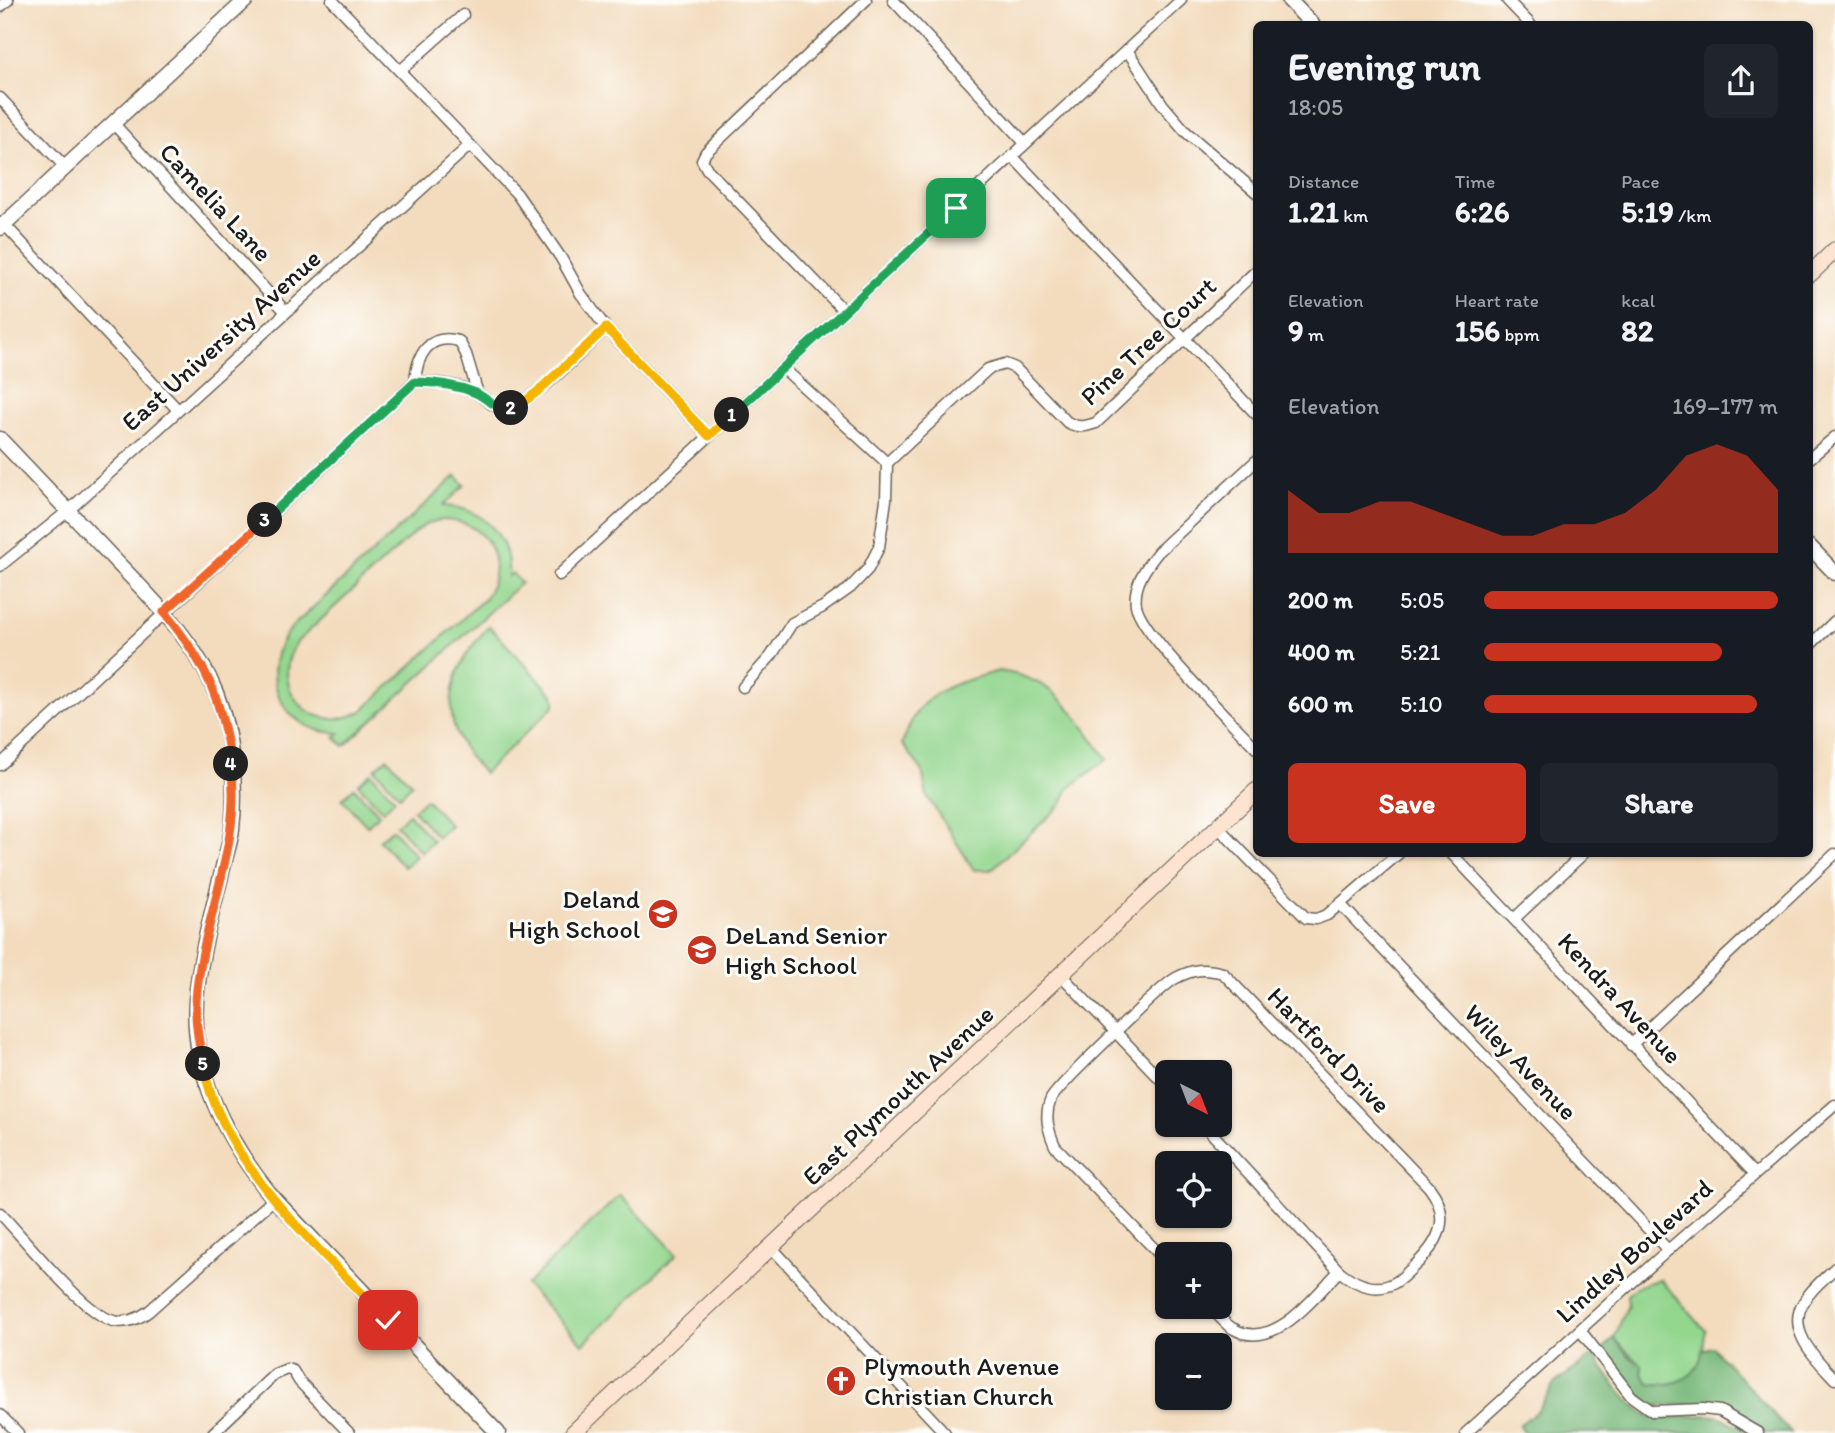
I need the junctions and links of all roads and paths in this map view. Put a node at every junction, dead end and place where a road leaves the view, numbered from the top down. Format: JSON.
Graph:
{"nodes":[{"id":1,"x":8,"y":0,"type":"edge"},
{"id":2,"x":246,"y":0,"type":"edge"},
{"id":3,"x":332,"y":0,"type":"edge"},
{"id":4,"x":866,"y":0,"type":"edge"},
{"id":5,"x":893,"y":0,"type":"edge"},
{"id":6,"x":1181,"y":0,"type":"edge"},
{"id":7,"x":1289,"y":0,"type":"edge"},
{"id":8,"x":1507,"y":0,"type":"edge"},
{"id":9,"x":0,"y":7,"type":"edge"},
{"id":10,"x":463,"y":16,"type":"dead end"},
{"id":11,"x":1309,"y":21,"type":"edge"},
{"id":12,"x":1527,"y":21,"type":"edge"},
{"id":13,"x":1127,"y":50,"type":"junction"},
{"id":14,"x":400,"y":71,"type":"junction"},
{"id":15,"x":0,"y":98,"type":"edge"},
{"id":16,"x":113,"y":123,"type":"junction"},
{"id":17,"x":1026,"y":143,"type":"junction"},
{"id":18,"x":470,"y":145,"type":"junction"},
{"id":19,"x":1012,"y":156,"type":"junction"},
{"id":20,"x":65,"y":167,"type":"junction"},
{"id":21,"x":1253,"y":189,"type":"edge"},
{"id":22,"x":2,"y":226,"type":"edge"},
{"id":23,"x":1835,"y":250,"type":"edge"},
{"id":24,"x":1813,"y":271,"type":"edge"},
{"id":25,"x":1253,"y":274,"type":"edge"},
{"id":26,"x":285,"y":311,"type":"junction"},
{"id":27,"x":844,"y":311,"type":"junction"},
{"id":28,"x":606,"y":328,"type":"junction"},
{"id":29,"x":1184,"y":338,"type":"junction"},
{"id":30,"x":783,"y":368,"type":"junction"},
{"id":31,"x":415,"y":382,"type":"junction"},
{"id":32,"x":478,"y":394,"type":"junction"},
{"id":33,"x":178,"y":410,"type":"junction"},
{"id":34,"x":1253,"y":411,"type":"edge"},
{"id":35,"x":709,"y":436,"type":"junction"},
{"id":36,"x":1835,"y":437,"type":"edge"},
{"id":37,"x":0,"y":439,"type":"edge"},
{"id":38,"x":1813,"y":455,"type":"edge"},
{"id":39,"x":887,"y":463,"type":"junction"},
{"id":40,"x":1253,"y":464,"type":"edge"},
{"id":41,"x":68,"y":511,"type":"junction"},
{"id":42,"x":1813,"y":550,"type":"edge"},
{"id":43,"x":0,"y":566,"type":"edge"},
{"id":44,"x":1835,"y":573,"type":"edge"},
{"id":45,"x":559,"y":575,"type":"dead end"},
{"id":46,"x":164,"y":612,"type":"junction"},
{"id":47,"x":1835,"y":621,"type":"edge"},
{"id":48,"x":1813,"y":642,"type":"edge"},
{"id":49,"x":743,"y":687,"type":"dead end"},
{"id":50,"x":1253,"y":745,"type":"edge"},
{"id":51,"x":0,"y":765,"type":"edge"},
{"id":52,"x":1253,"y":794,"type":"edge"},
{"id":53,"x":1219,"y":828,"type":"junction"},
{"id":54,"x":1835,"y":854,"type":"edge"},
{"id":55,"x":1395,"y":857,"type":"edge"},
{"id":56,"x":1454,"y":857,"type":"edge"},
{"id":57,"x":1580,"y":857,"type":"edge"},
{"id":58,"x":1341,"y":905,"type":"junction"},
{"id":59,"x":1514,"y":919,"type":"junction"},
{"id":60,"x":1062,"y":976,"type":"junction"},
{"id":61,"x":1116,"y":1032,"type":"junction"},
{"id":62,"x":1632,"y":1045,"type":"junction"},
{"id":63,"x":1155,"y":1073,"type":"edge"},
{"id":64,"x":1835,"y":1105,"type":"edge"},
{"id":65,"x":1216,"y":1138,"type":"edge"},
{"id":66,"x":1755,"y":1174,"type":"junction"},
{"id":67,"x":274,"y":1199,"type":"junction"},
{"id":68,"x":0,"y":1213,"type":"edge"},
{"id":69,"x":771,"y":1247,"type":"junction"},
{"id":70,"x":1155,"y":1250,"type":"edge"},
{"id":71,"x":1668,"y":1250,"type":"junction"},
{"id":72,"x":1835,"y":1268,"type":"edge"},
{"id":73,"x":1339,"y":1271,"type":"junction"},
{"id":74,"x":1223,"y":1319,"type":"edge"},
{"id":75,"x":1580,"y":1330,"type":"junction"},
{"id":76,"x":1835,"y":1379,"type":"edge"},
{"id":77,"x":0,"y":1415,"type":"edge"},
{"id":78,"x":18,"y":1433,"type":"edge"},
{"id":79,"x":213,"y":1433,"type":"edge"},
{"id":80,"x":349,"y":1433,"type":"edge"},
{"id":81,"x":498,"y":1433,"type":"edge"},
{"id":82,"x":573,"y":1433,"type":"edge"},
{"id":83,"x":945,"y":1433,"type":"edge"},
{"id":84,"x":1466,"y":1433,"type":"edge"},
{"id":85,"x":1758,"y":1433,"type":"edge"}],
"edges":[{"from":1,"to":9,"type":"street"},
{"from":2,"to":16,"type":"street"},
{"from":3,"to":14,"type":"street"},
{"from":4,"to":27,"type":"street"},
{"from":5,"to":17,"type":"street"},
{"from":6,"to":13,"type":"street"},
{"from":7,"to":11,"type":"street"},
{"from":8,"to":12,"type":"street"},
{"from":10,"to":14,"type":"street"},
{"from":13,"to":17,"type":"street"},
{"from":13,"to":21,"type":"street"},
{"from":14,"to":18,"type":"street"},
{"from":15,"to":20,"type":"street"},
{"from":16,"to":20,"type":"street"},
{"from":16,"to":26,"type":"street","name":"Camelia Lane"},
{"from":17,"to":19,"type":"street"},
{"from":18,"to":26,"type":"street","name":"East University Avenue"},
{"from":18,"to":28,"type":"street"},
{"from":19,"to":27,"type":"street"},
{"from":19,"to":29,"type":"street"},
{"from":20,"to":22,"type":"street"},
{"from":22,"to":33,"type":"street"},
{"from":23,"to":24,"type":"main road"},
{"from":25,"to":29,"type":"street","name":"Pine Tree Court"},
{"from":26,"to":33,"type":"street","name":"East University Avenue"},
{"from":27,"to":30,"type":"street"},
{"from":28,"to":32,"type":"street"},
{"from":28,"to":35,"type":"street"},
{"from":29,"to":34,"type":"street"},
{"from":29,"to":39,"type":"street","name":"Pine Tree Court"},
{"from":30,"to":35,"type":"street"},
{"from":30,"to":39,"type":"street"},
{"from":31,"to":32,"type":"street"},
{"from":31,"to":32,"type":"street"},
{"from":31,"to":46,"type":"street"},
{"from":33,"to":41,"type":"street","name":"East University Avenue"},
{"from":35,"to":45,"type":"street"},
{"from":36,"to":38,"type":"street"},
{"from":37,"to":41,"type":"street"},
{"from":39,"to":49,"type":"street"},
{"from":40,"to":50,"type":"street"},
{"from":41,"to":43,"type":"street","name":"East University Avenue"},
{"from":41,"to":46,"type":"street"},
{"from":42,"to":44,"type":"street"},
{"from":46,"to":51,"type":"street"},
{"from":46,"to":67,"type":"street"},
{"from":47,"to":48,"type":"street"},
{"from":52,"to":53,"type":"main road","name":"East Plymouth Avenue"},
{"from":53,"to":58,"type":"street"},
{"from":53,"to":60,"type":"main road","name":"East Plymouth Avenue"},
{"from":54,"to":62,"type":"street"},
{"from":55,"to":58,"type":"street"},
{"from":56,"to":59,"type":"street","name":"Kendra Avenue"},
{"from":57,"to":59,"type":"street"},
{"from":58,"to":71,"type":"street","name":"Wiley Avenue"},
{"from":59,"to":62,"type":"street","name":"Kendra Avenue"},
{"from":60,"to":61,"type":"street"},
{"from":60,"to":69,"type":"main road","name":"East Plymouth Avenue"},
{"from":61,"to":63,"type":"street"},
{"from":61,"to":70,"type":"street","name":"Hartford Drive"},
{"from":61,"to":73,"type":"street","name":"Hartford Drive"},
{"from":62,"to":66,"type":"street","name":"Kendra Avenue"},
{"from":64,"to":66,"type":"street","name":"Lindley Boulevard"},
{"from":65,"to":73,"type":"street"},
{"from":66,"to":71,"type":"street","name":"Lindley Boulevard"},
{"from":67,"to":68,"type":"street"},
{"from":67,"to":81,"type":"street"},
{"from":69,"to":82,"type":"main road","name":"East Plymouth Avenue"},
{"from":69,"to":83,"type":"street"},
{"from":71,"to":75,"type":"street","name":"Lindley Boulevard"},
{"from":72,"to":76,"type":"street"},
{"from":73,"to":74,"type":"street"},
{"from":75,"to":84,"type":"street","name":"Lindley Boulevard"},
{"from":75,"to":85,"type":"street"},
{"from":77,"to":78,"type":"street"},
{"from":79,"to":80,"type":"street"}]}
